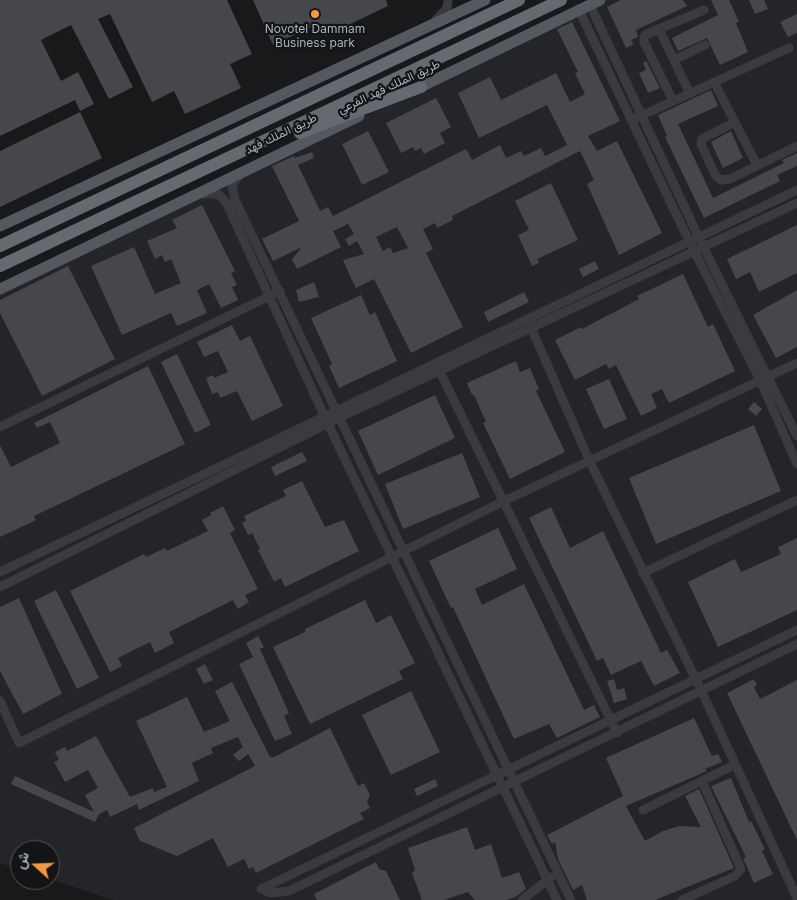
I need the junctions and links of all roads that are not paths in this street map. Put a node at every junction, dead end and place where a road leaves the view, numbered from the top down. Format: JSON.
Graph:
{"nodes":[{"id":1,"x":448,"y":0,"type":"edge"},
{"id":2,"x":485,"y":0,"type":"edge"},
{"id":3,"x":519,"y":0,"type":"edge"},
{"id":4,"x":561,"y":0,"type":"edge"},
{"id":5,"x":595,"y":2,"type":"edge"},
{"id":6,"x":579,"y":10,"type":"junction"},
{"id":7,"x":704,"y":10,"type":"dead end"},
{"id":8,"x":431,"y":25,"type":"junction"},
{"id":9,"x":659,"y":29,"type":"junction"},
{"id":10,"x":704,"y":45,"type":"dead end"},
{"id":11,"x":789,"y":48,"type":"dead end"},
{"id":12,"x":674,"y":60,"type":"junction"},
{"id":13,"x":714,"y":82,"type":"junction"},
{"id":14,"x":421,"y":87,"type":"junction"},
{"id":15,"x":690,"y":94,"type":"junction"},
{"id":16,"x":673,"y":102,"type":"junction"},
{"id":17,"x":642,"y":116,"type":"junction"},
{"id":18,"x":631,"y":120,"type":"junction"},
{"id":19,"x":735,"y":122,"type":"junction"},
{"id":20,"x":797,"y":146,"type":"edge"},
{"id":21,"x":216,"y":165,"type":"junction"},
{"id":22,"x":757,"y":165,"type":"junction"},
{"id":23,"x":241,"y":173,"type":"junction"},
{"id":24,"x":797,"y":190,"type":"edge"},
{"id":25,"x":195,"y":194,"type":"junction"},
{"id":26,"x":797,"y":203,"type":"edge"},
{"id":27,"x":0,"y":226,"type":"edge"},
{"id":28,"x":698,"y":236,"type":"junction"},
{"id":29,"x":689,"y":241,"type":"junction"},
{"id":30,"x":705,"y":245,"type":"junction"},
{"id":31,"x":0,"y":246,"type":"edge"},
{"id":32,"x":694,"y":252,"type":"junction"},
{"id":33,"x":0,"y":266,"type":"edge"},
{"id":34,"x":0,"y":289,"type":"edge"},
{"id":35,"x":280,"y":291,"type":"junction"},
{"id":36,"x":268,"y":297,"type":"junction"},
{"id":37,"x":529,"y":322,"type":"junction"},
{"id":38,"x":797,"y":363,"type":"edge"},
{"id":39,"x":440,"y":372,"type":"junction"},
{"id":40,"x":764,"y":378,"type":"junction"},
{"id":41,"x":337,"y":414,"type":"junction"},
{"id":42,"x":326,"y":420,"type":"junction"},
{"id":43,"x":0,"y":427,"type":"edge"},
{"id":44,"x":797,"y":436,"type":"edge"},
{"id":45,"x":590,"y":462,"type":"junction"},
{"id":46,"x":362,"y":463,"type":"junction"},
{"id":47,"x":797,"y":464,"type":"edge"},
{"id":48,"x":352,"y":473,"type":"junction"},
{"id":49,"x":797,"y":500,"type":"edge"},
{"id":50,"x":504,"y":501,"type":"junction"},
{"id":51,"x":402,"y":552,"type":"junction"},
{"id":52,"x":392,"y":558,"type":"junction"},
{"id":53,"x":0,"y":572,"type":"edge"},
{"id":54,"x":643,"y":572,"type":"junction"},
{"id":55,"x":0,"y":587,"type":"edge"},
{"id":56,"x":797,"y":630,"type":"edge"},
{"id":57,"x":797,"y":644,"type":"edge"},
{"id":58,"x":694,"y":679,"type":"junction"},
{"id":59,"x":701,"y":690,"type":"junction"},
{"id":60,"x":0,"y":701,"type":"edge"},
{"id":61,"x":611,"y":720,"type":"junction"},
{"id":62,"x":617,"y":732,"type":"junction"},
{"id":63,"x":734,"y":765,"type":"junction"},
{"id":64,"x":508,"y":769,"type":"junction"},
{"id":65,"x":497,"y":775,"type":"junction"},
{"id":66,"x":702,"y":780,"type":"junction"},
{"id":67,"x":513,"y":782,"type":"junction"},
{"id":68,"x":502,"y":788,"type":"junction"},
{"id":69,"x":466,"y":790,"type":"junction"},
{"id":70,"x":471,"y":803,"type":"junction"},
{"id":71,"x":643,"y":810,"type":"dead end"},
{"id":72,"x":381,"y":832,"type":"junction"},
{"id":73,"x":388,"y":844,"type":"junction"},
{"id":74,"x":558,"y":874,"type":"junction"},
{"id":75,"x":547,"y":879,"type":"junction"},
{"id":76,"x":797,"y":898,"type":"edge"},
{"id":77,"x":522,"y":900,"type":"edge"},
{"id":78,"x":557,"y":900,"type":"edge"},
{"id":79,"x":571,"y":900,"type":"edge"},
{"id":80,"x":682,"y":900,"type":"edge"}],
"edges":[{"from":1,"to":8,"type":"street"},
{"from":2,"to":8,"type":"main road"},
{"from":3,"to":31,"type":"highway","name":"طريق الملك فهد"},
{"from":4,"to":21,"type":"highway","name":"طريق الملك فهد"},
{"from":5,"to":6,"type":"main road","name":"طريق الملك فهد الفرعي"},
{"from":5,"to":17,"type":"street"},
{"from":6,"to":14,"type":"main road","name":"طريق الملك فهد الفرعي"},
{"from":6,"to":18,"type":"street"},
{"from":7,"to":9,"type":"street"},
{"from":8,"to":27,"type":"main road"},
{"from":9,"to":12,"type":"street"},
{"from":9,"to":16,"type":"street"},
{"from":10,"to":12,"type":"street"},
{"from":11,"to":13,"type":"street"},
{"from":12,"to":15,"type":"street"},
{"from":13,"to":15,"type":"street"},
{"from":13,"to":19,"type":"street"},
{"from":14,"to":21,"type":"highway"},
{"from":14,"to":23,"type":"main road","name":"طريق الملك فهد الفرعي"},
{"from":15,"to":16,"type":"street"},
{"from":16,"to":17,"type":"street"},
{"from":17,"to":18,"type":"street"},
{"from":17,"to":28,"type":"street"},
{"from":18,"to":29,"type":"street"},
{"from":19,"to":22,"type":"street"},
{"from":19,"to":22,"type":"street"},
{"from":20,"to":22,"type":"street"},
{"from":21,"to":33,"type":"highway","name":"طريق الملك فهد"},
{"from":23,"to":25,"type":"main road","name":"طريق الملك فهد الفرعي"},
{"from":23,"to":35,"type":"street"},
{"from":24,"to":28,"type":"street"},
{"from":25,"to":34,"type":"main road","name":"طريق الملك فهد الفرعي"},
{"from":25,"to":36,"type":"street"},
{"from":26,"to":30,"type":"street"},
{"from":28,"to":29,"type":"street"},
{"from":28,"to":30,"type":"street"},
{"from":29,"to":32,"type":"street"},
{"from":29,"to":37,"type":"street"},
{"from":30,"to":32,"type":"street"},
{"from":30,"to":40,"type":"street"},
{"from":32,"to":37,"type":"street"},
{"from":32,"to":40,"type":"street"},
{"from":35,"to":36,"type":"street"},
{"from":35,"to":41,"type":"street"},
{"from":36,"to":42,"type":"street"},
{"from":36,"to":43,"type":"street"},
{"from":37,"to":39,"type":"street"},
{"from":37,"to":41,"type":"street"},
{"from":37,"to":45,"type":"street"},
{"from":38,"to":40,"type":"street"},
{"from":39,"to":41,"type":"street"},
{"from":39,"to":50,"type":"street"},
{"from":40,"to":44,"type":"street"},
{"from":40,"to":45,"type":"street"},
{"from":40,"to":47,"type":"street"},
{"from":41,"to":42,"type":"street"},
{"from":41,"to":46,"type":"street"},
{"from":42,"to":48,"type":"street"},
{"from":42,"to":53,"type":"street"},
{"from":42,"to":55,"type":"street"},
{"from":45,"to":50,"type":"street"},
{"from":45,"to":54,"type":"street"},
{"from":46,"to":48,"type":"street"},
{"from":46,"to":51,"type":"street"},
{"from":48,"to":52,"type":"street"},
{"from":49,"to":54,"type":"street"},
{"from":50,"to":51,"type":"street"},
{"from":50,"to":61,"type":"street"},
{"from":51,"to":52,"type":"street"},
{"from":51,"to":64,"type":"street"},
{"from":52,"to":60,"type":"street"},
{"from":52,"to":65,"type":"street"},
{"from":54,"to":58,"type":"street"},
{"from":56,"to":58,"type":"street"},
{"from":57,"to":59,"type":"street"},
{"from":58,"to":59,"type":"street"},
{"from":58,"to":61,"type":"street"},
{"from":59,"to":62,"type":"street"},
{"from":59,"to":63,"type":"street"},
{"from":61,"to":62,"type":"street"},
{"from":61,"to":64,"type":"street"},
{"from":62,"to":67,"type":"street"},
{"from":63,"to":66,"type":"street"},
{"from":63,"to":76,"type":"street"},
{"from":64,"to":65,"type":"street"},
{"from":64,"to":67,"type":"street"},
{"from":65,"to":68,"type":"street"},
{"from":65,"to":69,"type":"street"},
{"from":66,"to":71,"type":"street"},
{"from":66,"to":80,"type":"street"},
{"from":67,"to":68,"type":"street"},
{"from":67,"to":74,"type":"street"},
{"from":68,"to":70,"type":"street"},
{"from":68,"to":75,"type":"street"},
{"from":69,"to":70,"type":"street"},
{"from":69,"to":72,"type":"street"},
{"from":70,"to":73,"type":"street"},
{"from":72,"to":73,"type":"street"},
{"from":72,"to":73,"type":"street"},
{"from":74,"to":75,"type":"street"},
{"from":74,"to":79,"type":"street"},
{"from":75,"to":77,"type":"street"},
{"from":75,"to":78,"type":"street"}]}
